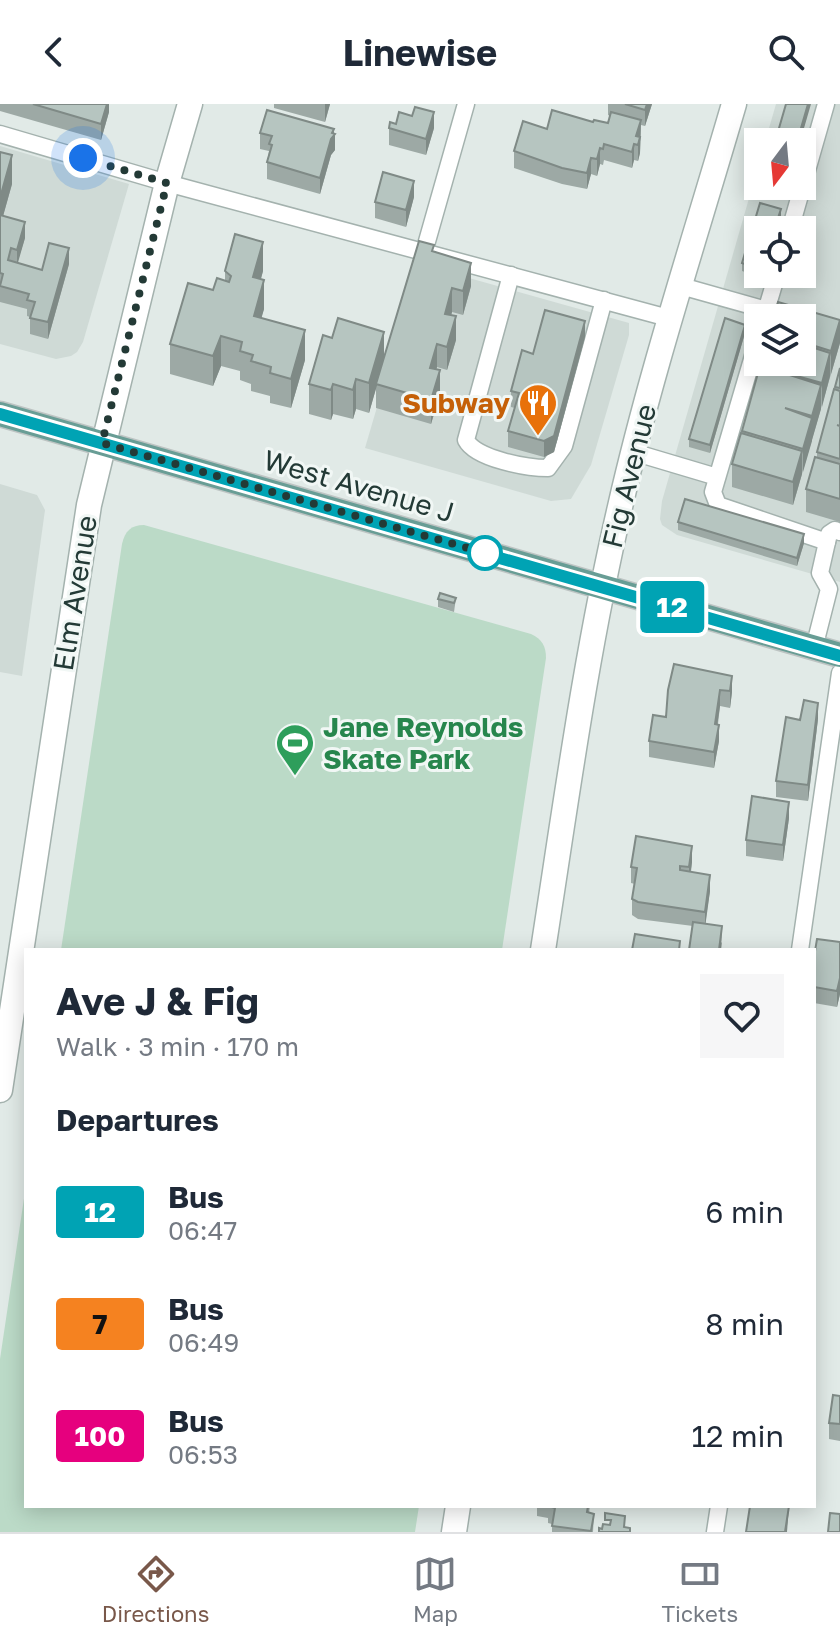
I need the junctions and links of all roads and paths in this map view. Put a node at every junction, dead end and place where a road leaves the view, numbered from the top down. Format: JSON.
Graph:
{"nodes":[{"id":1,"x":190,"y":104,"type":"edge"},
{"id":2,"x":466,"y":104,"type":"edge"},
{"id":3,"x":734,"y":104,"type":"edge"},
{"id":4,"x":826,"y":104,"type":"edge"},
{"id":5,"x":0,"y":134,"type":"edge"},
{"id":6,"x":167,"y":183,"type":"junction"},
{"id":7,"x":794,"y":216,"type":"edge"},
{"id":8,"x":424,"y":252,"type":"junction"},
{"id":9,"x":511,"y":275,"type":"junction"},
{"id":10,"x":681,"y":286,"type":"junction"},
{"id":11,"x":604,"y":300,"type":"junction"},
{"id":12,"x":744,"y":307,"type":"edge"},
{"id":13,"x":672,"y":319,"type":"junction"},
{"id":14,"x":747,"y":376,"type":"edge"},
{"id":15,"x":0,"y":414,"type":"edge"},
{"id":16,"x":102,"y":443,"type":"junction"},
{"id":17,"x":633,"y":452,"type":"junction"},
{"id":18,"x":717,"y":477,"type":"junction"},
{"id":19,"x":833,"y":537,"type":"edge"},
{"id":20,"x":602,"y":587,"type":"junction"},
{"id":21,"x":814,"y":648,"type":"junction"},
{"id":22,"x":840,"y":655,"type":"edge"},
{"id":23,"x":840,"y":673,"type":"edge"},
{"id":24,"x":543,"y":948,"type":"edge"},
{"id":25,"x":800,"y":948,"type":"edge"},
{"id":26,"x":0,"y":1090,"type":"edge"},
{"id":27,"x":458,"y":1508,"type":"edge"},
{"id":28,"x":719,"y":1508,"type":"edge"},
{"id":29,"x":454,"y":1532,"type":"edge"},
{"id":30,"x":715,"y":1532,"type":"edge"}],
"edges":[{"from":1,"to":6,"type":"street","name":"Elm Avenue"},
{"from":2,"to":8,"type":"lane"},
{"from":3,"to":10,"type":"street","name":"Fig Avenue"},
{"from":4,"to":7,"type":"lane"},
{"from":5,"to":6,"type":"lane"},
{"from":6,"to":8,"type":"lane"},
{"from":6,"to":16,"type":"street","name":"Elm Avenue"},
{"from":8,"to":9,"type":"lane"},
{"from":9,"to":11,"type":"lane"},
{"from":9,"to":11,"type":"lane"},
{"from":10,"to":12,"type":"lane"},
{"from":10,"to":13,"type":"street","name":"Fig Avenue"},
{"from":11,"to":13,"type":"lane"},
{"from":13,"to":17,"type":"street","name":"Fig Avenue"},
{"from":14,"to":18,"type":"lane"},
{"from":15,"to":16,"type":"main road","name":"West Avenue J"},
{"from":16,"to":20,"type":"main road","name":"West Avenue J"},
{"from":16,"to":26,"type":"street","name":"Elm Avenue"},
{"from":17,"to":18,"type":"lane"},
{"from":17,"to":20,"type":"street","name":"Fig Avenue"},
{"from":18,"to":19,"type":"lane"},
{"from":19,"to":21,"type":"lane"},
{"from":20,"to":21,"type":"main road","name":"West Avenue J"},
{"from":20,"to":24,"type":"street","name":"Fig Avenue"},
{"from":21,"to":22,"type":"main road","name":"West Avenue J"},
{"from":23,"to":25,"type":"lane"},
{"from":27,"to":29,"type":"street"},
{"from":28,"to":30,"type":"lane"}]}
